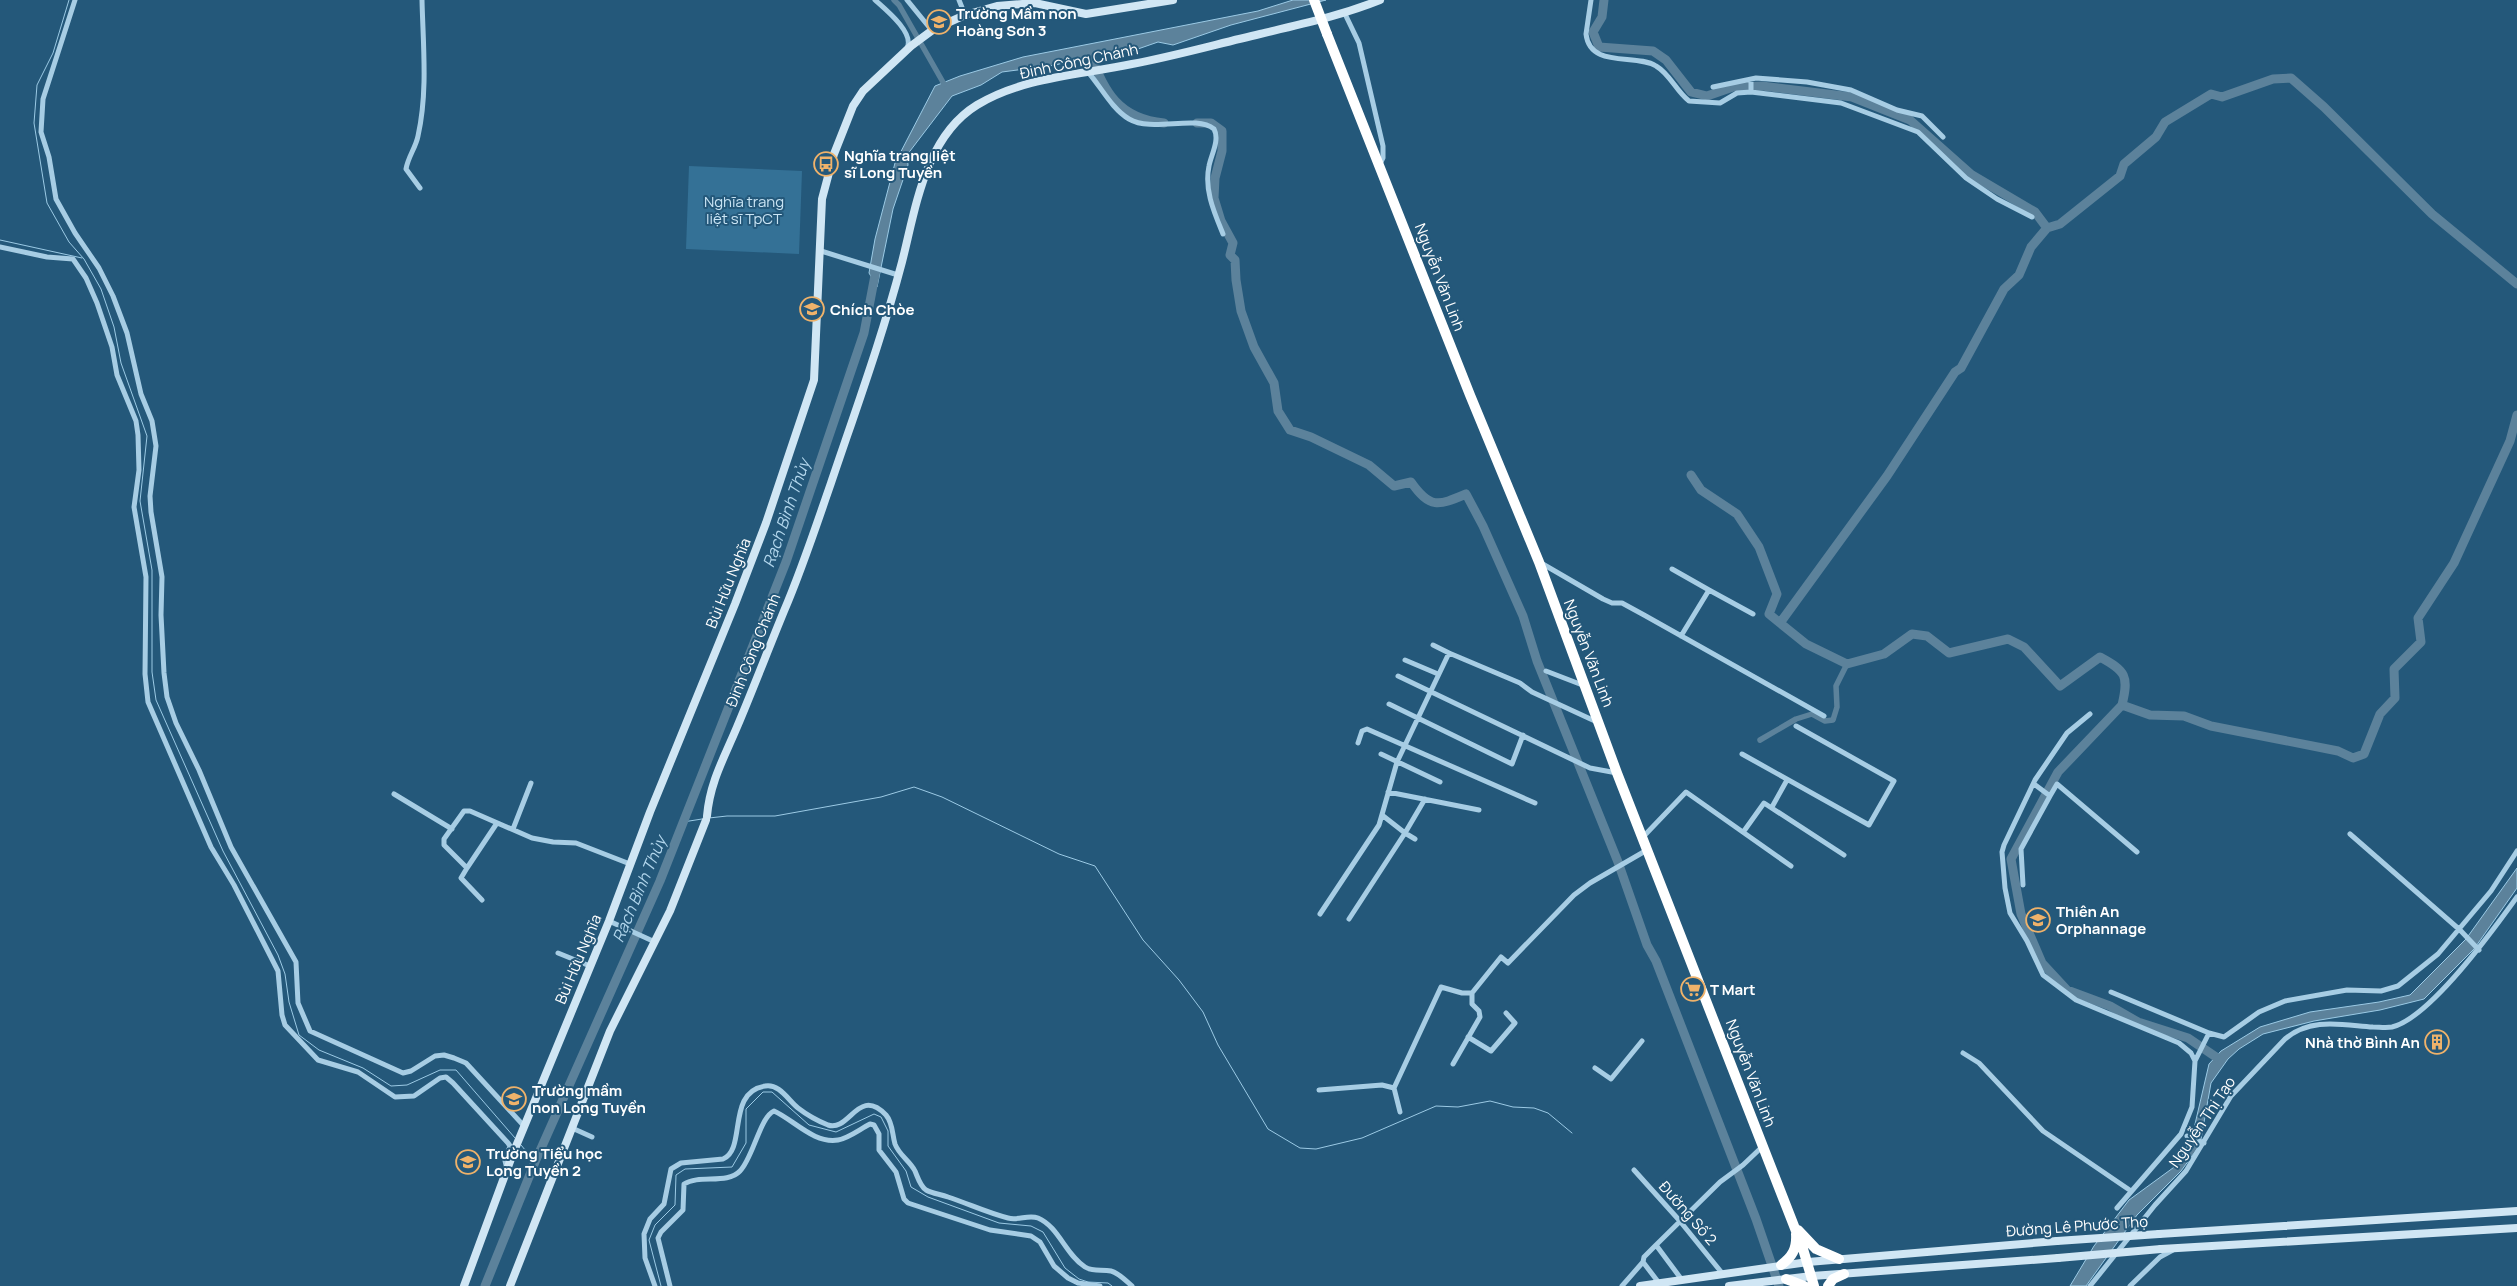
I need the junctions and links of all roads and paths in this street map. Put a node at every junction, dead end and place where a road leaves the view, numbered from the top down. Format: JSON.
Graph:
{"nodes":[{"id":1,"x":75,"y":0,"type":"edge"},
{"id":2,"x":422,"y":0,"type":"edge"},
{"id":3,"x":875,"y":0,"type":"edge"},
{"id":4,"x":907,"y":0,"type":"edge"},
{"id":5,"x":959,"y":0,"type":"edge"},
{"id":6,"x":1173,"y":0,"type":"edge"},
{"id":7,"x":1314,"y":0,"type":"edge"},
{"id":8,"x":1380,"y":0,"type":"edge"},
{"id":9,"x":1592,"y":0,"type":"edge"},
{"id":10,"x":1345,"y":14,"type":"junction"},
{"id":11,"x":965,"y":15,"type":"junction"},
{"id":12,"x":932,"y":30,"type":"junction"},
{"id":13,"x":905,"y":52,"type":"junction"},
{"id":14,"x":1089,"y":72,"type":"junction"},
{"id":15,"x":1751,"y":79,"type":"junction"},
{"id":16,"x":1713,"y":86,"type":"dead end"},
{"id":17,"x":1751,"y":91,"type":"junction"},
{"id":18,"x":1943,"y":137,"type":"dead end"},
{"id":19,"x":1380,"y":164,"type":"junction"},
{"id":20,"x":420,"y":188,"type":"dead end"},
{"id":21,"x":2032,"y":217,"type":"dead end"},
{"id":22,"x":1223,"y":234,"type":"dead end"},
{"id":23,"x":0,"y":247,"type":"edge"},
{"id":24,"x":821,"y":251,"type":"junction"},
{"id":25,"x":898,"y":275,"type":"junction"},
{"id":26,"x":1539,"y":562,"type":"junction"},
{"id":27,"x":1672,"y":569,"type":"dead end"},
{"id":28,"x":1709,"y":590,"type":"junction"},
{"id":29,"x":1753,"y":614,"type":"dead end"},
{"id":30,"x":1681,"y":636,"type":"junction"},
{"id":31,"x":1433,"y":645,"type":"dead end"},
{"id":32,"x":1449,"y":653,"type":"junction"},
{"id":33,"x":1405,"y":660,"type":"dead end"},
{"id":34,"x":1546,"y":671,"type":"dead end"},
{"id":35,"x":1438,"y":674,"type":"junction"},
{"id":36,"x":1398,"y":676,"type":"dead end"},
{"id":37,"x":1586,"y":687,"type":"junction"},
{"id":38,"x":1430,"y":690,"type":"junction"},
{"id":39,"x":1389,"y":704,"type":"dead end"},
{"id":40,"x":2090,"y":714,"type":"dead end"},
{"id":41,"x":1824,"y":716,"type":"dead end"},
{"id":42,"x":1418,"y":719,"type":"junction"},
{"id":43,"x":1599,"y":723,"type":"junction"},
{"id":44,"x":1796,"y":726,"type":"dead end"},
{"id":45,"x":1523,"y":735,"type":"junction"},
{"id":46,"x":1358,"y":743,"type":"dead end"},
{"id":47,"x":1406,"y":745,"type":"junction"},
{"id":48,"x":1381,"y":754,"type":"dead end"},
{"id":49,"x":1742,"y":754,"type":"dead end"},
{"id":50,"x":1398,"y":762,"type":"junction"},
{"id":51,"x":1617,"y":773,"type":"junction"},
{"id":52,"x":2061,"y":778,"type":"dead end"},
{"id":53,"x":1787,"y":780,"type":"junction"},
{"id":54,"x":1440,"y":782,"type":"dead end"},
{"id":55,"x":531,"y":783,"type":"dead end"},
{"id":56,"x":2057,"y":784,"type":"junction"},
{"id":57,"x":2035,"y":785,"type":"junction"},
{"id":58,"x":1388,"y":792,"type":"junction"},
{"id":59,"x":394,"y":794,"type":"dead end"},
{"id":60,"x":2049,"y":795,"type":"junction"},
{"id":61,"x":1425,"y":799,"type":"junction"},
{"id":62,"x":1535,"y":803,"type":"dead end"},
{"id":63,"x":1772,"y":807,"type":"junction"},
{"id":64,"x":1479,"y":810,"type":"dead end"},
{"id":65,"x":1382,"y":815,"type":"junction"},
{"id":66,"x":497,"y":822,"type":"junction"},
{"id":67,"x":452,"y":828,"type":"junction"},
{"id":68,"x":513,"y":829,"type":"junction"},
{"id":69,"x":1744,"y":831,"type":"junction"},
{"id":70,"x":1405,"y":833,"type":"junction"},
{"id":71,"x":2350,"y":834,"type":"dead end"},
{"id":72,"x":1643,"y":837,"type":"junction"},
{"id":73,"x":1415,"y":839,"type":"dead end"},
{"id":74,"x":1648,"y":850,"type":"junction"},
{"id":75,"x":2137,"y":852,"type":"dead end"},
{"id":76,"x":2517,"y":852,"type":"edge"},
{"id":77,"x":1844,"y":855,"type":"dead end"},
{"id":78,"x":630,"y":864,"type":"junction"},
{"id":79,"x":1791,"y":866,"type":"dead end"},
{"id":80,"x":466,"y":868,"type":"junction"},
{"id":81,"x":2023,"y":885,"type":"dead end"},
{"id":82,"x":2517,"y":897,"type":"edge"},
{"id":83,"x":482,"y":900,"type":"dead end"},
{"id":84,"x":1320,"y":914,"type":"dead end"},
{"id":85,"x":1349,"y":919,"type":"dead end"},
{"id":86,"x":609,"y":921,"type":"junction"},
{"id":87,"x":2461,"y":932,"type":"junction"},
{"id":88,"x":654,"y":942,"type":"junction"},
{"id":89,"x":2478,"y":949,"type":"junction"},
{"id":90,"x":558,"y":953,"type":"dead end"},
{"id":91,"x":590,"y":966,"type":"junction"},
{"id":92,"x":2111,"y":992,"type":"dead end"},
{"id":93,"x":1472,"y":993,"type":"junction"},
{"id":94,"x":1506,"y":1013,"type":"dead end"},
{"id":95,"x":2208,"y":1036,"type":"junction"},
{"id":96,"x":1468,"y":1037,"type":"junction"},
{"id":97,"x":1642,"y":1041,"type":"dead end"},
{"id":98,"x":1963,"y":1053,"type":"dead end"},
{"id":99,"x":2196,"y":1059,"type":"junction"},
{"id":100,"x":1453,"y":1064,"type":"dead end"},
{"id":101,"x":1596,"y":1068,"type":"dead end"},
{"id":102,"x":1394,"y":1088,"type":"junction"},
{"id":103,"x":1319,"y":1090,"type":"dead end"},
{"id":104,"x":1400,"y":1112,"type":"dead end"},
{"id":105,"x":572,"y":1128,"type":"junction"},
{"id":106,"x":523,"y":1129,"type":"junction"},
{"id":107,"x":592,"y":1136,"type":"dead end"},
{"id":108,"x":2187,"y":1136,"type":"dead end"},
{"id":109,"x":2203,"y":1143,"type":"junction"},
{"id":110,"x":1763,"y":1145,"type":"junction"},
{"id":111,"x":1634,"y":1170,"type":"dead end"},
{"id":112,"x":507,"y":1171,"type":"junction"},
{"id":113,"x":2131,"y":1191,"type":"junction"},
{"id":114,"x":2117,"y":1208,"type":"dead end"},
{"id":115,"x":2517,"y":1211,"type":"edge"},
{"id":116,"x":1680,"y":1220,"type":"junction"},
{"id":117,"x":1795,"y":1228,"type":"junction"},
{"id":118,"x":2238,"y":1228,"type":"junction"},
{"id":119,"x":2517,"y":1228,"type":"edge"},
{"id":120,"x":2239,"y":1244,"type":"junction"},
{"id":121,"x":1656,"y":1245,"type":"junction"},
{"id":122,"x":2178,"y":1247,"type":"junction"},
{"id":123,"x":1839,"y":1259,"type":"junction"},
{"id":124,"x":1643,"y":1262,"type":"junction"},
{"id":125,"x":1808,"y":1262,"type":"junction"},
{"id":126,"x":1781,"y":1265,"type":"junction"},
{"id":127,"x":1722,"y":1273,"type":"junction"},
{"id":128,"x":1844,"y":1274,"type":"junction"},
{"id":129,"x":1786,"y":1279,"type":"junction"},
{"id":130,"x":1682,"y":1280,"type":"junction"},
{"id":131,"x":1813,"y":1281,"type":"edge"},
{"id":132,"x":1659,"y":1283,"type":"junction"},
{"id":133,"x":464,"y":1286,"type":"edge"},
{"id":134,"x":510,"y":1286,"type":"edge"},
{"id":135,"x":655,"y":1286,"type":"edge"},
{"id":136,"x":670,"y":1286,"type":"edge"},
{"id":137,"x":1100,"y":1286,"type":"edge"},
{"id":138,"x":1132,"y":1286,"type":"edge"},
{"id":139,"x":1622,"y":1286,"type":"edge"},
{"id":140,"x":1640,"y":1286,"type":"edge"},
{"id":141,"x":1730,"y":1286,"type":"edge"},
{"id":142,"x":1804,"y":1286,"type":"edge"},
{"id":143,"x":1828,"y":1286,"type":"edge"},
{"id":144,"x":2090,"y":1286,"type":"edge"},
{"id":145,"x":2130,"y":1286,"type":"edge"}],
"edges":[{"from":1,"to":106,"type":"street"},
{"from":2,"to":20,"type":"street"},
{"from":3,"to":13,"type":"street"},
{"from":4,"to":12,"type":"street"},
{"from":5,"to":11,"type":"street"},
{"from":6,"to":11,"type":"street"},
{"from":7,"to":19,"type":"highway","name":"Nguyễn Văn Linh","bridge":true},
{"from":8,"to":10,"type":"street","name":"Đinh Công Chánh"},
{"from":9,"to":17,"type":"street"},
{"from":10,"to":14,"type":"street","name":"Đinh Công Chánh"},
{"from":10,"to":19,"type":"street"},
{"from":11,"to":12,"type":"street"},
{"from":12,"to":13,"type":"street","name":"Bùi Hữu Nghĩa"},
{"from":13,"to":24,"type":"street","name":"Bùi Hữu Nghĩa"},
{"from":14,"to":22,"type":"street"},
{"from":14,"to":25,"type":"street","name":"Đinh Công Chánh"},
{"from":15,"to":16,"type":"street"},
{"from":15,"to":17,"type":"street"},
{"from":15,"to":18,"type":"street"},
{"from":17,"to":21,"type":"street"},
{"from":19,"to":26,"type":"highway","name":"Nguyễn Văn Linh"},
{"from":23,"to":112,"type":"street"},
{"from":24,"to":25,"type":"street"},
{"from":24,"to":78,"type":"street","name":"Bùi Hữu Nghĩa"},
{"from":25,"to":88,"type":"street","name":"Đinh Công Chánh"},
{"from":26,"to":30,"type":"street"},
{"from":26,"to":37,"type":"highway","name":"Nguyễn Văn Linh"},
{"from":27,"to":28,"type":"street"},
{"from":28,"to":29,"type":"street"},
{"from":28,"to":30,"type":"street"},
{"from":30,"to":41,"type":"street"},
{"from":31,"to":32,"type":"street"},
{"from":32,"to":35,"type":"street"},
{"from":32,"to":43,"type":"street"},
{"from":33,"to":35,"type":"street"},
{"from":34,"to":37,"type":"street"},
{"from":35,"to":38,"type":"street"},
{"from":36,"to":38,"type":"street"},
{"from":37,"to":43,"type":"highway","name":"Nguyễn Văn Linh"},
{"from":38,"to":42,"type":"street"},
{"from":38,"to":45,"type":"street"},
{"from":39,"to":42,"type":"street"},
{"from":40,"to":57,"type":"street"},
{"from":42,"to":45,"type":"street"},
{"from":42,"to":47,"type":"street"},
{"from":43,"to":51,"type":"highway","name":"Nguyễn Văn Linh"},
{"from":44,"to":53,"type":"street"},
{"from":45,"to":51,"type":"street"},
{"from":46,"to":47,"type":"street"},
{"from":47,"to":50,"type":"street"},
{"from":47,"to":62,"type":"street"},
{"from":48,"to":50,"type":"street"},
{"from":49,"to":53,"type":"street"},
{"from":50,"to":54,"type":"street"},
{"from":50,"to":58,"type":"street"},
{"from":51,"to":72,"type":"highway","name":"Nguyễn Văn Linh"},
{"from":52,"to":56,"type":"street"},
{"from":53,"to":63,"type":"street"},
{"from":55,"to":68,"type":"street"},
{"from":56,"to":60,"type":"street"},
{"from":56,"to":75,"type":"street"},
{"from":57,"to":60,"type":"street"},
{"from":57,"to":99,"type":"street"},
{"from":58,"to":61,"type":"street"},
{"from":58,"to":65,"type":"street"},
{"from":59,"to":67,"type":"street"},
{"from":60,"to":81,"type":"street"},
{"from":61,"to":64,"type":"street"},
{"from":61,"to":70,"type":"street"},
{"from":63,"to":69,"type":"street"},
{"from":63,"to":77,"type":"street"},
{"from":65,"to":70,"type":"street"},
{"from":65,"to":84,"type":"street"},
{"from":66,"to":67,"type":"street"},
{"from":66,"to":68,"type":"street"},
{"from":66,"to":80,"type":"street"},
{"from":67,"to":80,"type":"street"},
{"from":68,"to":78,"type":"street"},
{"from":69,"to":72,"type":"street"},
{"from":69,"to":79,"type":"street"},
{"from":70,"to":73,"type":"street"},
{"from":70,"to":85,"type":"street"},
{"from":71,"to":87,"type":"street"},
{"from":72,"to":74,"type":"highway","name":"Nguyễn Văn Linh"},
{"from":74,"to":93,"type":"street"},
{"from":74,"to":110,"type":"highway","name":"Nguyễn Văn Linh"},
{"from":76,"to":87,"type":"street"},
{"from":78,"to":86,"type":"street","name":"Bùi Hữu Nghĩa"},
{"from":80,"to":83,"type":"street"},
{"from":82,"to":89,"type":"street","name":"Nguyễn Thị Tạo"},
{"from":86,"to":88,"type":"street"},
{"from":86,"to":91,"type":"street","name":"Bùi Hữu Nghĩa"},
{"from":87,"to":89,"type":"street"},
{"from":87,"to":95,"type":"street"},
{"from":88,"to":105,"type":"street","name":"Đinh Công Chánh"},
{"from":89,"to":109,"type":"street","name":"Nguyễn Thị Tạo"},
{"from":90,"to":91,"type":"street"},
{"from":91,"to":106,"type":"street","name":"Bùi Hữu Nghĩa"},
{"from":92,"to":95,"type":"street"},
{"from":93,"to":96,"type":"street"},
{"from":93,"to":102,"type":"street"},
{"from":94,"to":96,"type":"street"},
{"from":95,"to":99,"type":"street"},
{"from":96,"to":100,"type":"street"},
{"from":97,"to":101,"type":"street"},
{"from":98,"to":113,"type":"street"},
{"from":99,"to":113,"type":"street"},
{"from":102,"to":103,"type":"street"},
{"from":102,"to":104,"type":"street"},
{"from":105,"to":107,"type":"street"},
{"from":105,"to":134,"type":"street","name":"Đinh Công Chánh"},
{"from":106,"to":112,"type":"street","name":"Bùi Hữu Nghĩa"},
{"from":108,"to":109,"type":"street"},
{"from":109,"to":144,"type":"street","name":"Nguyễn Thị Tạo"},
{"from":110,"to":116,"type":"street"},
{"from":110,"to":117,"type":"highway","name":"Nguyễn Văn Linh"},
{"from":111,"to":116,"type":"street","name":"Đường Số 2"},
{"from":112,"to":133,"type":"street"},
{"from":113,"to":114,"type":"street"},
{"from":115,"to":118,"type":"street","name":"Đường Lê Phước Thọ"},
{"from":116,"to":121,"type":"street"},
{"from":116,"to":127,"type":"street","name":"Đường Số 2"},
{"from":117,"to":123,"type":"highway"},
{"from":117,"to":125,"type":"highway","name":"Nguyễn Văn Linh"},
{"from":117,"to":126,"type":"highway"},
{"from":118,"to":120,"type":"street"},
{"from":118,"to":123,"type":"street","name":"Đường Lê Phước Thọ","bridge":true},
{"from":119,"to":120,"type":"street","name":"Đường Lê Phước Thọ"},
{"from":120,"to":122,"type":"street","name":"Đường Lê Phước Thọ"},
{"from":121,"to":124,"type":"street"},
{"from":121,"to":130,"type":"street"},
{"from":122,"to":128,"type":"street","name":"Đường Lê Phước Thọ","bridge":true},
{"from":122,"to":145,"type":"street"},
{"from":123,"to":125,"type":"street","name":"Đường Lê Phước Thọ"},
{"from":124,"to":132,"type":"street"},
{"from":124,"to":139,"type":"street"},
{"from":125,"to":126,"type":"street","name":"Đường Lê Phước Thọ"},
{"from":125,"to":131,"type":"highway","name":"Nguyễn Văn Linh"},
{"from":126,"to":127,"type":"street","name":"Đường Lê Phước Thọ"},
{"from":127,"to":130,"type":"street","name":"Đường Lê Phước Thọ"},
{"from":128,"to":131,"type":"street","name":"Đường Lê Phước Thọ"},
{"from":128,"to":143,"type":"highway"},
{"from":129,"to":131,"type":"street","name":"Đường Lê Phước Thọ"},
{"from":129,"to":141,"type":"street","name":"Đường Lê Phước Thọ"},
{"from":129,"to":142,"type":"highway"},
{"from":130,"to":132,"type":"street","name":"Đường Lê Phước Thọ"},
{"from":132,"to":140,"type":"street","name":"Đường Lê Phước Thọ"},
{"from":135,"to":138,"type":"street"},
{"from":136,"to":137,"type":"street"}]}
